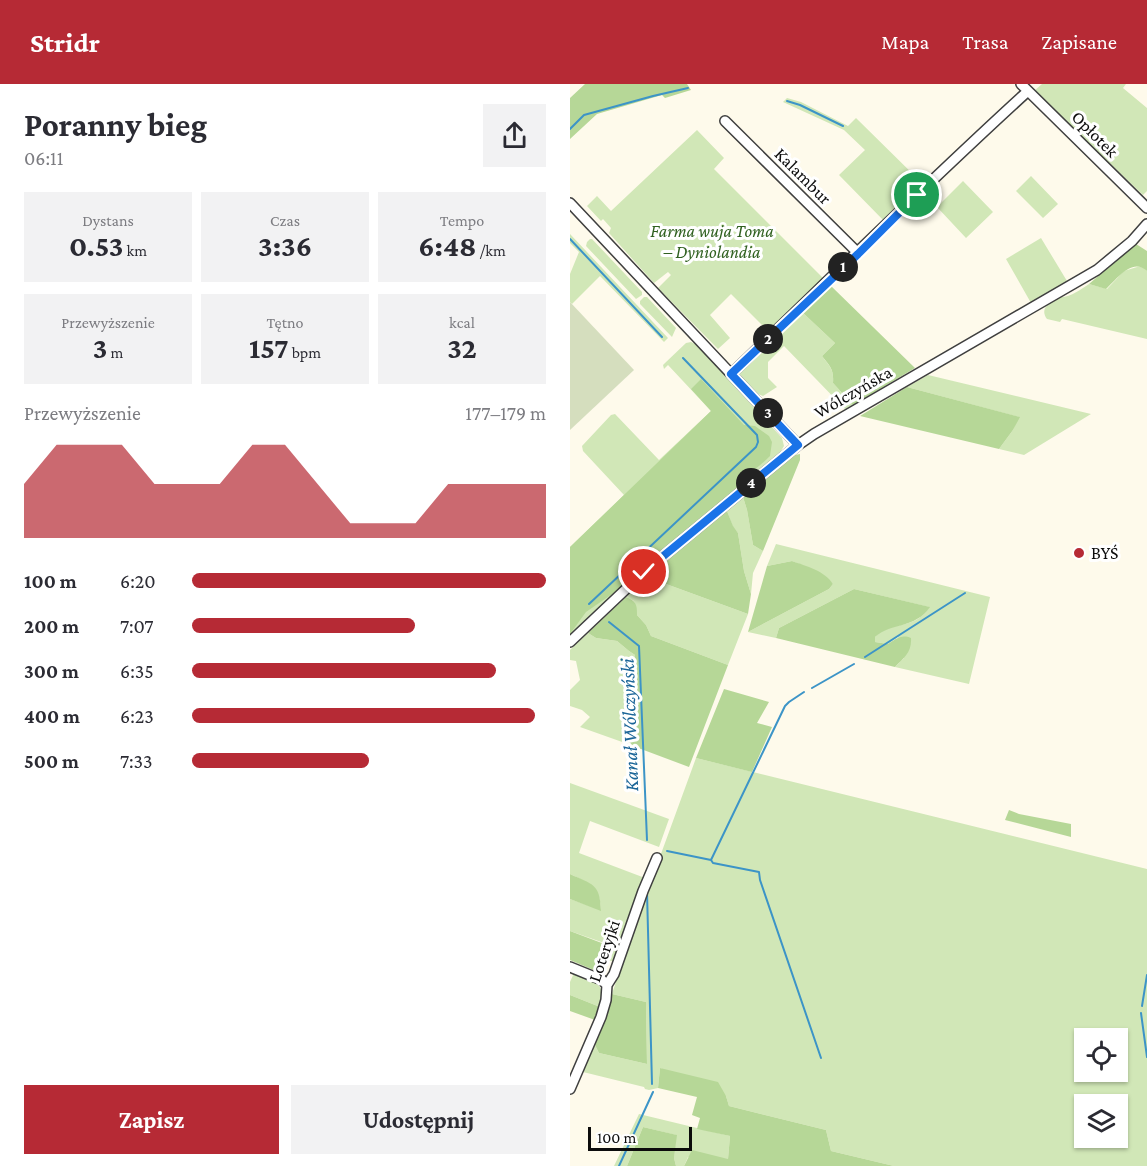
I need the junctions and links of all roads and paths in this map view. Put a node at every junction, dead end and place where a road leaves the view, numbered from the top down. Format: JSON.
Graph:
{"nodes":[{"id":1,"x":1024,"y":87,"type":"edge"},
{"id":2,"x":725,"y":122,"type":"dead end"},
{"id":3,"x":570,"y":203,"type":"edge"},
{"id":4,"x":1147,"y":208,"type":"edge"},
{"id":5,"x":1147,"y":224,"type":"edge"},
{"id":6,"x":858,"y":254,"type":"junction"},
{"id":7,"x":731,"y":374,"type":"junction"},
{"id":8,"x":798,"y":445,"type":"junction"},
{"id":9,"x":570,"y":642,"type":"edge"},
{"id":10,"x":657,"y":858,"type":"dead end"},
{"id":11,"x":570,"y":967,"type":"edge"},
{"id":12,"x":607,"y":985,"type":"junction"},
{"id":13,"x":570,"y":1089,"type":"edge"}],
"edges":[{"from":1,"to":4,"type":"street","name":"Opłotek"},
{"from":1,"to":6,"type":"street"},
{"from":2,"to":6,"type":"street","name":"Kalambur"},
{"from":3,"to":7,"type":"street"},
{"from":5,"to":8,"type":"street","name":"Wólczyńska"},
{"from":6,"to":7,"type":"street"},
{"from":7,"to":8,"type":"street"},
{"from":8,"to":9,"type":"street","name":"Wólczyńska"},
{"from":10,"to":12,"type":"street","name":"Loteryjki"},
{"from":11,"to":12,"type":"street"},
{"from":12,"to":13,"type":"street","name":"Loteryjki"}]}
